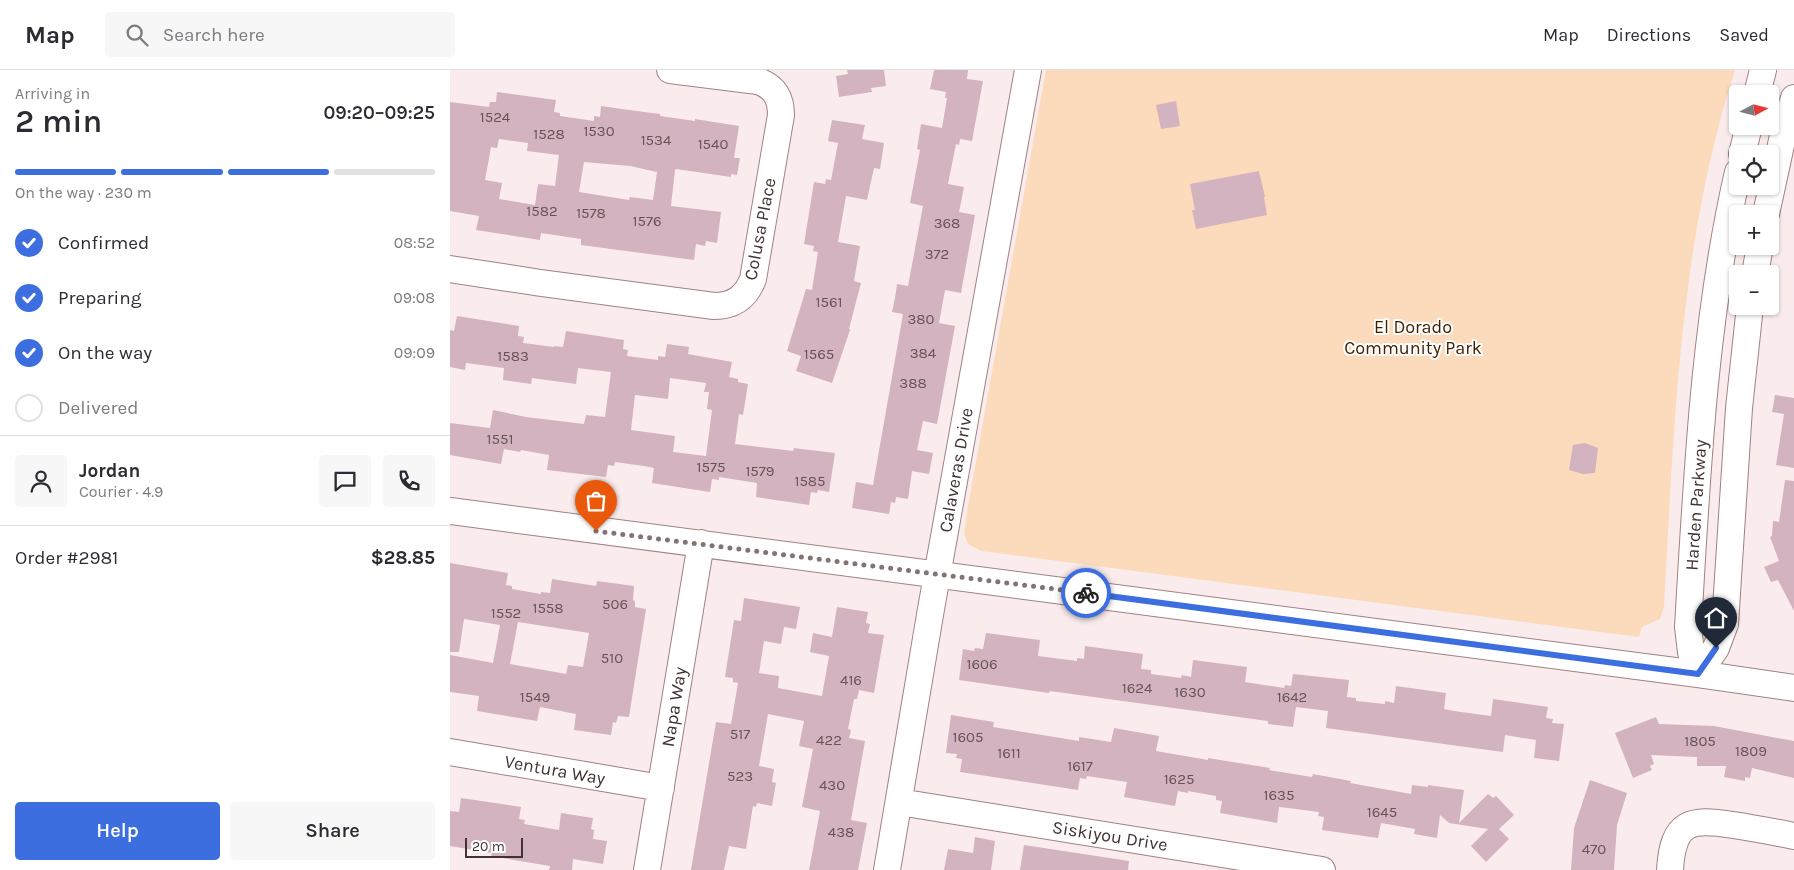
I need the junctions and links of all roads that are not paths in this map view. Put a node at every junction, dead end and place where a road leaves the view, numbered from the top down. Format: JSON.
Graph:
{"nodes":[{"id":1,"x":670,"y":70,"type":"edge"},
{"id":2,"x":1028,"y":70,"type":"edge"},
{"id":3,"x":1763,"y":70,"type":"edge"},
{"id":4,"x":1759,"y":85,"type":"edge"},
{"id":5,"x":1794,"y":98,"type":"edge"},
{"id":6,"x":1733,"y":195,"type":"edge"},
{"id":7,"x":1768,"y":205,"type":"edge"},
{"id":8,"x":450,"y":269,"type":"edge"},
{"id":9,"x":1749,"y":315,"type":"edge"},
{"id":10,"x":450,"y":511,"type":"edge"},
{"id":11,"x":701,"y":544,"type":"junction"},
{"id":12,"x":937,"y":575,"type":"junction"},
{"id":13,"x":1698,"y":674,"type":"junction"},
{"id":14,"x":1794,"y":688,"type":"edge"},
{"id":15,"x":450,"y":752,"type":"edge"},
{"id":16,"x":661,"y":788,"type":"junction"},
{"id":17,"x":898,"y":802,"type":"junction"},
{"id":18,"x":1794,"y":836,"type":"edge"},
{"id":19,"x":647,"y":870,"type":"edge"},
{"id":20,"x":886,"y":870,"type":"edge"},
{"id":21,"x":1322,"y":870,"type":"edge"},
{"id":22,"x":1670,"y":870,"type":"edge"}],
"edges":[{"from":1,"to":8,"type":"street","name":"Colusa Place"},
{"from":2,"to":12,"type":"street","name":"Calaveras Drive"},
{"from":3,"to":4,"type":"street"},
{"from":5,"to":7,"type":"street"},
{"from":6,"to":13,"type":"street","name":"Harden Parkway"},
{"from":9,"to":13,"type":"street","name":"Harden Parkway"},
{"from":10,"to":11,"type":"street"},
{"from":11,"to":12,"type":"street"},
{"from":11,"to":16,"type":"street","name":"Napa Way"},
{"from":12,"to":13,"type":"street"},
{"from":12,"to":17,"type":"street","name":"Calaveras Drive"},
{"from":13,"to":14,"type":"street"},
{"from":15,"to":16,"type":"street","name":"Ventura Way"},
{"from":16,"to":19,"type":"street","name":"Napa Way"},
{"from":17,"to":20,"type":"street","name":"Calaveras Drive"},
{"from":17,"to":21,"type":"street","name":"Siskiyou Drive"},
{"from":18,"to":22,"type":"street"}]}
